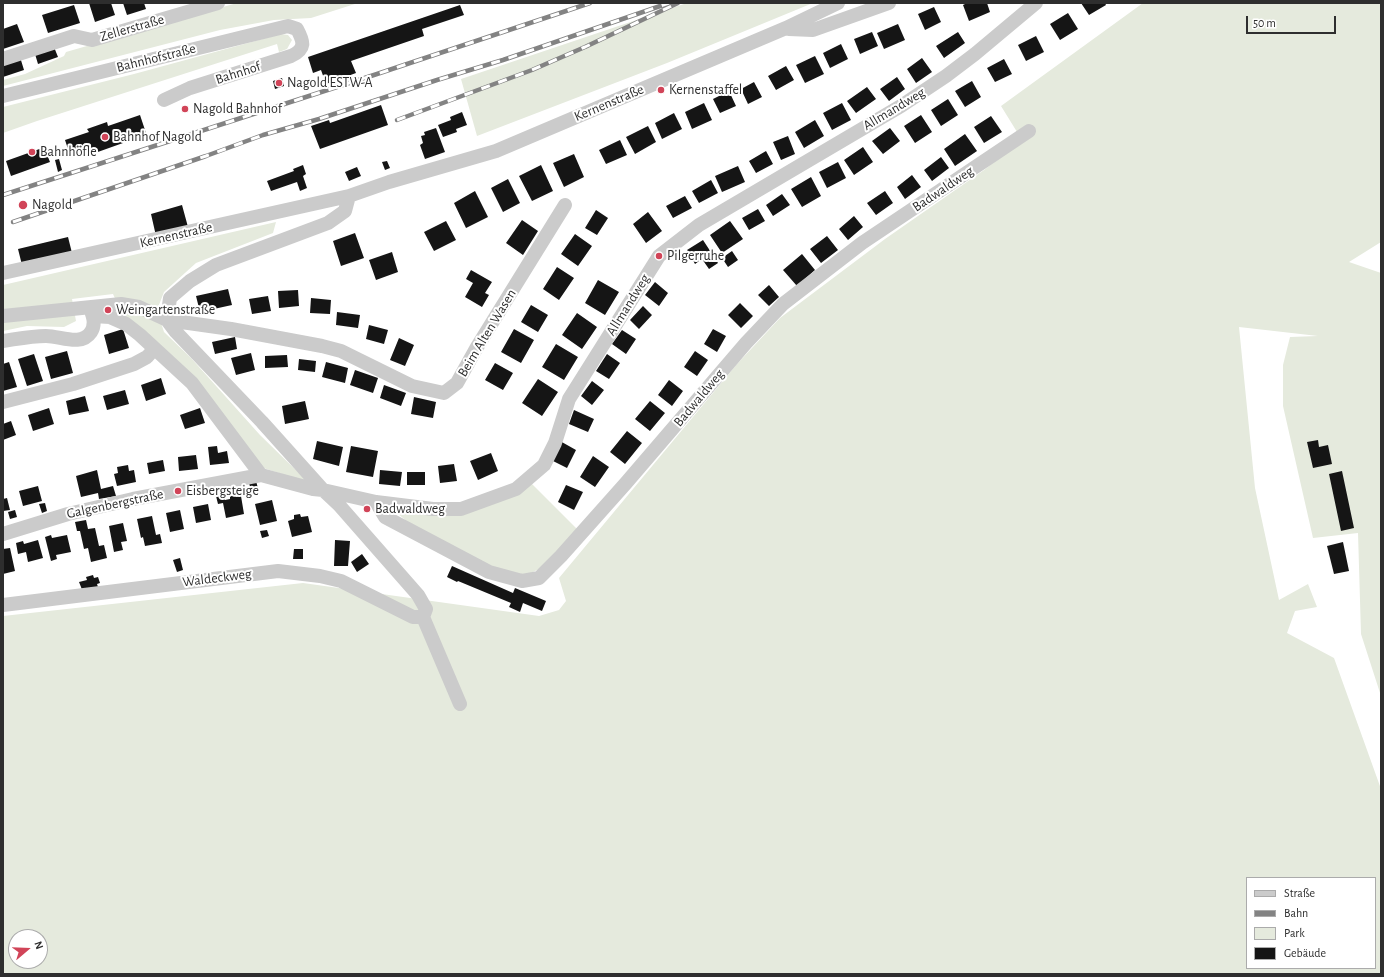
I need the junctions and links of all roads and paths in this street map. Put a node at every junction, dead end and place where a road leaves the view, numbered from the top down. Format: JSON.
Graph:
{"nodes":[{"id":1,"x":218,"y":3,"type":"edge"},
{"id":2,"x":838,"y":3,"type":"edge"},
{"id":3,"x":889,"y":3,"type":"edge"},
{"id":4,"x":1036,"y":3,"type":"edge"},
{"id":5,"x":786,"y":28,"type":"junction"},
{"id":6,"x":303,"y":39,"type":"joint"},
{"id":7,"x":3,"y":59,"type":"edge"},
{"id":8,"x":3,"y":96,"type":"edge"},
{"id":9,"x":164,"y":100,"type":"dead end"},
{"id":10,"x":1029,"y":131,"type":"dead end"},
{"id":11,"x":349,"y":196,"type":"junction"},
{"id":12,"x":565,"y":205,"type":"dead end"},
{"id":13,"x":3,"y":274,"type":"edge"},
{"id":14,"x":92,"y":311,"type":"junction"},
{"id":15,"x":3,"y":316,"type":"edge"},
{"id":16,"x":167,"y":320,"type":"junction"},
{"id":17,"x":3,"y":342,"type":"edge"},
{"id":18,"x":154,"y":349,"type":"junction"},
{"id":19,"x":3,"y":402,"type":"edge"},
{"id":20,"x":261,"y":475,"type":"junction"},
{"id":21,"x":323,"y":490,"type":"junction"},
{"id":22,"x":376,"y":502,"type":"junction"},
{"id":23,"x":3,"y":534,"type":"edge"},
{"id":24,"x":3,"y":605,"type":"edge"},
{"id":25,"x":422,"y":617,"type":"junction"},
{"id":26,"x":460,"y":704,"type":"dead end"}],
"edges":[{"from":1,"to":7,"type":"street","name":"Zellerstraße"},
{"from":2,"to":5,"type":"street"},
{"from":3,"to":5,"type":"street","name":"Kernenstraße"},
{"from":4,"to":22,"type":"street","name":"Allmandweg"},
{"from":5,"to":11,"type":"street","name":"Kernenstraße"},
{"from":6,"to":8,"type":"street","name":"Bahnhofstraße"},
{"from":6,"to":9,"type":"street","name":"Bahnhof"},
{"from":10,"to":22,"type":"street","name":"Badwaldweg"},
{"from":11,"to":13,"type":"street","name":"Kernenstraße"},
{"from":11,"to":16,"type":"street"},
{"from":12,"to":16,"type":"street","name":"Beim Alten Wasen"},
{"from":14,"to":15,"type":"street"},
{"from":14,"to":16,"type":"street"},
{"from":14,"to":17,"type":"street"},
{"from":14,"to":18,"type":"street"},
{"from":16,"to":21,"type":"street"},
{"from":18,"to":19,"type":"street"},
{"from":18,"to":20,"type":"street"},
{"from":20,"to":21,"type":"street","name":"Galgenbergstraße"},
{"from":20,"to":23,"type":"street","name":"Galgenbergstraße"},
{"from":21,"to":22,"type":"street","name":"Allmandweg"},
{"from":21,"to":25,"type":"street"},
{"from":24,"to":25,"type":"street","name":"Waldeckweg"},
{"from":25,"to":26,"type":"street"}]}
